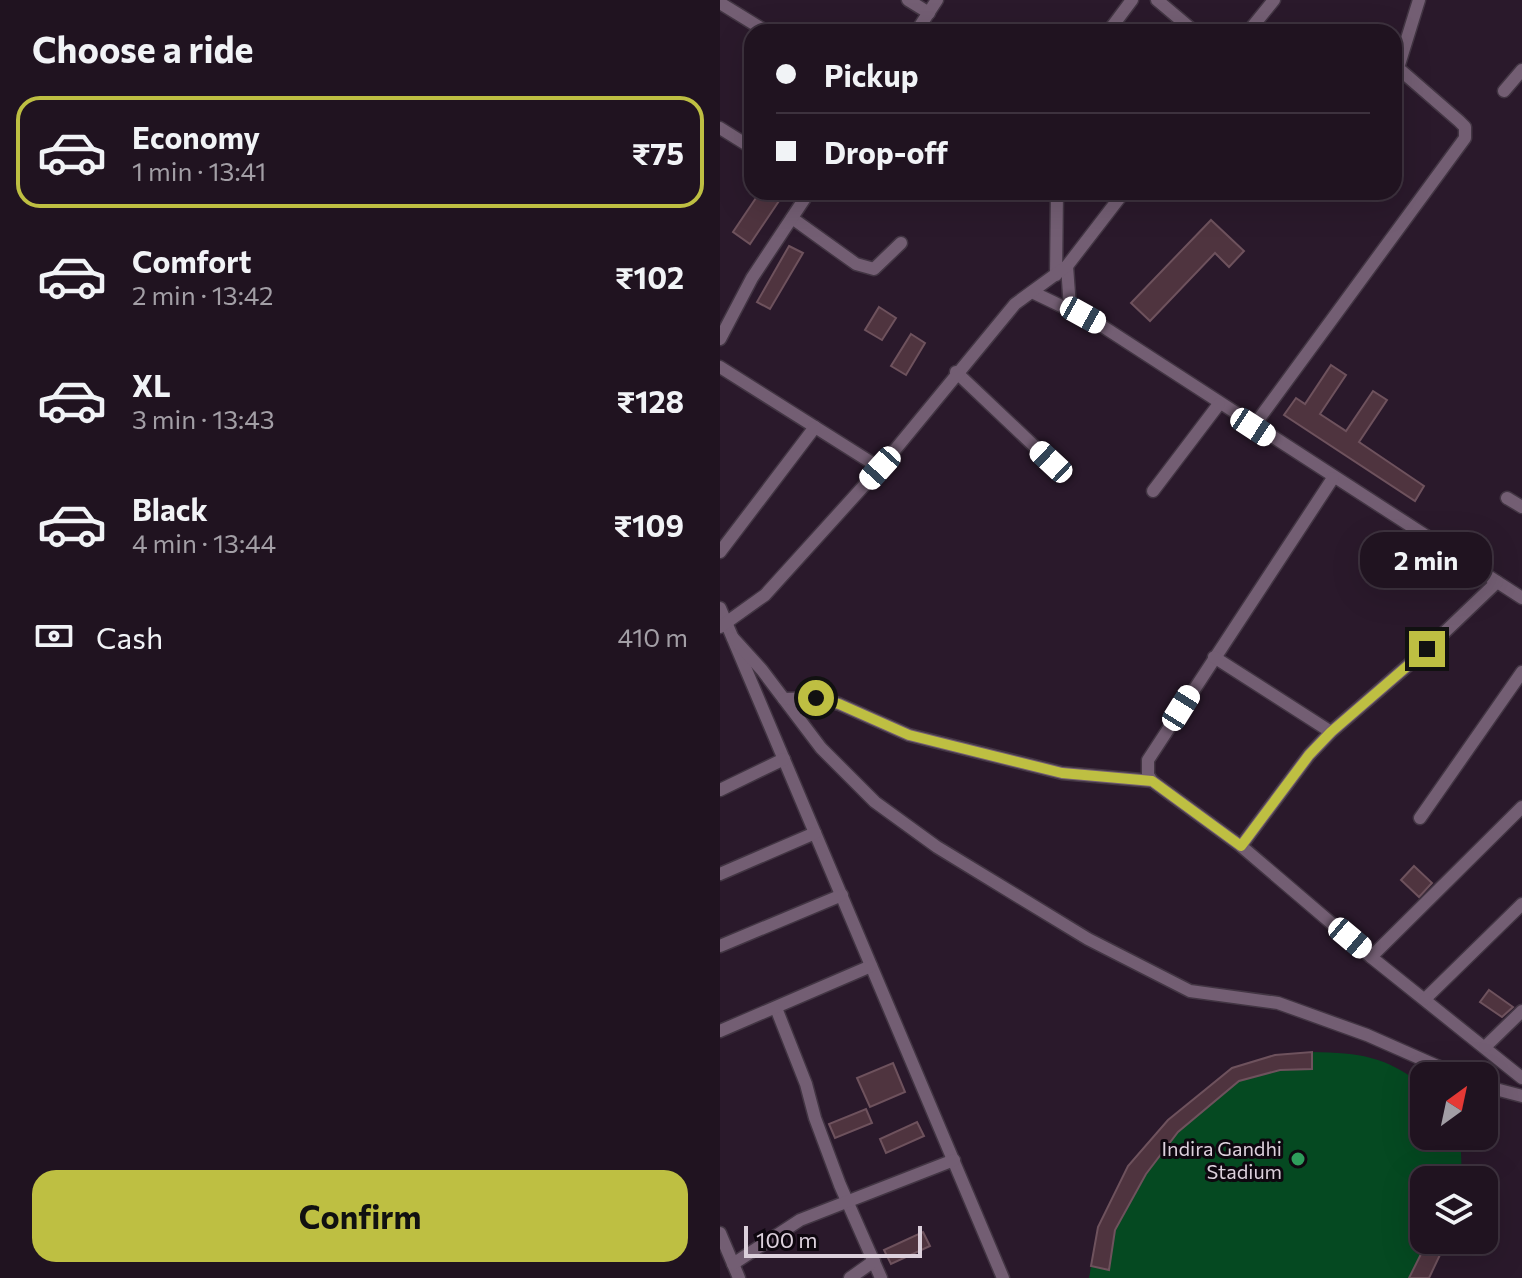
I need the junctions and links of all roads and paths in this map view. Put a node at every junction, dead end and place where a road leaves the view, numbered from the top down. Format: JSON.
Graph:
{"nodes":[{"id":1,"x":908,"y":0,"type":"edge"},
{"id":2,"x":937,"y":0,"type":"edge"},
{"id":3,"x":1132,"y":0,"type":"edge"},
{"id":4,"x":1157,"y":0,"type":"edge"},
{"id":5,"x":1274,"y":0,"type":"edge"},
{"id":6,"x":1419,"y":0,"type":"edge"},
{"id":7,"x":720,"y":3,"type":"edge"},
{"id":8,"x":929,"y":13,"type":"junction"},
{"id":9,"x":754,"y":24,"type":"edge"},
{"id":10,"x":921,"y":24,"type":"edge"},
{"id":11,"x":1114,"y":24,"type":"edge"},
{"id":12,"x":1186,"y":24,"type":"edge"},
{"id":13,"x":1254,"y":24,"type":"edge"},
{"id":14,"x":1402,"y":55,"type":"edge"},
{"id":15,"x":1522,"y":70,"type":"edge"},
{"id":16,"x":1402,"y":71,"type":"edge"},
{"id":17,"x":1504,"y":91,"type":"dead end"},
{"id":18,"x":720,"y":128,"type":"edge"},
{"id":19,"x":744,"y":143,"type":"edge"},
{"id":20,"x":804,"y":200,"type":"edge"},
{"id":21,"x":1057,"y":200,"type":"edge"},
{"id":22,"x":1118,"y":200,"type":"edge"},
{"id":23,"x":792,"y":218,"type":"junction"},
{"id":24,"x":901,"y":243,"type":"dead end"},
{"id":25,"x":1067,"y":266,"type":"junction"},
{"id":26,"x":1056,"y":275,"type":"junction"},
{"id":27,"x":1032,"y":292,"type":"junction"},
{"id":28,"x":1070,"y":308,"type":"junction"},
{"id":29,"x":720,"y":339,"type":"edge"},
{"id":30,"x":720,"y":367,"type":"edge"},
{"id":31,"x":956,"y":372,"type":"junction"},
{"id":32,"x":1219,"y":404,"type":"junction"},
{"id":33,"x":815,"y":427,"type":"junction"},
{"id":34,"x":1253,"y":427,"type":"junction"},
{"id":35,"x":1051,"y":462,"type":"dead end"},
{"id":36,"x":880,"y":468,"type":"junction"},
{"id":37,"x":1333,"y":478,"type":"junction"},
{"id":38,"x":1153,"y":491,"type":"dead end"},
{"id":39,"x":1507,"y":498,"type":"dead end"},
{"id":40,"x":1522,"y":507,"type":"edge"},
{"id":41,"x":720,"y":552,"type":"edge"},
{"id":42,"x":1497,"y":582,"type":"junction"},
{"id":43,"x":1522,"y":598,"type":"edge"},
{"id":44,"x":720,"y":608,"type":"edge"},
{"id":45,"x":724,"y":625,"type":"edge"},
{"id":46,"x":733,"y":638,"type":"junction"},
{"id":47,"x":1214,"y":657,"type":"junction"},
{"id":48,"x":1522,"y":672,"type":"edge"},
{"id":49,"x":784,"y":699,"type":"junction"},
{"id":50,"x":1331,"y":732,"type":"junction"},
{"id":51,"x":784,"y":759,"type":"junction"},
{"id":52,"x":1152,"y":781,"type":"junction"},
{"id":53,"x":720,"y":790,"type":"edge"},
{"id":54,"x":1522,"y":807,"type":"edge"},
{"id":55,"x":1420,"y":818,"type":"dead end"},
{"id":56,"x":815,"y":833,"type":"junction"},
{"id":57,"x":1241,"y":846,"type":"junction"},
{"id":58,"x":720,"y":874,"type":"edge"},
{"id":59,"x":842,"y":895,"type":"junction"},
{"id":60,"x":1522,"y":904,"type":"edge"},
{"id":61,"x":720,"y":946,"type":"edge"},
{"id":62,"x":1371,"y":957,"type":"junction"},
{"id":63,"x":871,"y":966,"type":"junction"},
{"id":64,"x":1425,"y":999,"type":"junction"},
{"id":65,"x":776,"y":1008,"type":"junction"},
{"id":66,"x":1522,"y":1011,"type":"edge"},
{"id":67,"x":720,"y":1031,"type":"edge"},
{"id":68,"x":1485,"y":1047,"type":"junction"},
{"id":69,"x":1428,"y":1062,"type":"edge"},
{"id":70,"x":1522,"y":1078,"type":"edge"},
{"id":71,"x":1498,"y":1090,"type":"edge"},
{"id":72,"x":1522,"y":1096,"type":"edge"},
{"id":73,"x":954,"y":1160,"type":"junction"},
{"id":74,"x":849,"y":1202,"type":"junction"},
{"id":75,"x":720,"y":1233,"type":"edge"},
{"id":76,"x":874,"y":1261,"type":"junction"},
{"id":77,"x":733,"y":1264,"type":"junction"},
{"id":78,"x":739,"y":1278,"type":"edge"},
{"id":79,"x":850,"y":1278,"type":"edge"},
{"id":80,"x":881,"y":1278,"type":"edge"},
{"id":81,"x":1003,"y":1278,"type":"edge"}],
"edges":[{"from":1,"to":8,"type":"street"},
{"from":2,"to":8,"type":"street"},
{"from":3,"to":11,"type":"street"},
{"from":4,"to":12,"type":"street"},
{"from":5,"to":13,"type":"street"},
{"from":6,"to":14,"type":"street"},
{"from":7,"to":9,"type":"street"},
{"from":8,"to":10,"type":"street"},
{"from":15,"to":17,"type":"street"},
{"from":16,"to":34,"type":"street"},
{"from":18,"to":19,"type":"street"},
{"from":20,"to":23,"type":"street"},
{"from":21,"to":26,"type":"street"},
{"from":22,"to":25,"type":"street"},
{"from":23,"to":24,"type":"street"},
{"from":23,"to":29,"type":"street"},
{"from":25,"to":26,"type":"street"},
{"from":25,"to":28,"type":"street"},
{"from":26,"to":27,"type":"street"},
{"from":27,"to":28,"type":"street"},
{"from":27,"to":31,"type":"street"},
{"from":28,"to":32,"type":"street"},
{"from":30,"to":33,"type":"street"},
{"from":31,"to":35,"type":"street"},
{"from":31,"to":36,"type":"street"},
{"from":32,"to":34,"type":"street"},
{"from":32,"to":38,"type":"street"},
{"from":33,"to":36,"type":"street"},
{"from":33,"to":41,"type":"street"},
{"from":34,"to":37,"type":"street"},
{"from":36,"to":45,"type":"street"},
{"from":37,"to":42,"type":"street"},
{"from":37,"to":47,"type":"street"},
{"from":39,"to":40,"type":"street"},
{"from":42,"to":43,"type":"street"},
{"from":42,"to":50,"type":"street"},
{"from":44,"to":45,"type":"street"},
{"from":45,"to":46,"type":"street"},
{"from":46,"to":49,"type":"street"},
{"from":46,"to":51,"type":"street"},
{"from":47,"to":50,"type":"street"},
{"from":47,"to":52,"type":"street"},
{"from":48,"to":55,"type":"street"},
{"from":49,"to":52,"type":"street"},
{"from":49,"to":69,"type":"street"},
{"from":50,"to":57,"type":"street"},
{"from":51,"to":53,"type":"street"},
{"from":51,"to":56,"type":"street"},
{"from":52,"to":57,"type":"street"},
{"from":54,"to":62,"type":"street"},
{"from":56,"to":58,"type":"street"},
{"from":56,"to":59,"type":"street"},
{"from":57,"to":62,"type":"street"},
{"from":59,"to":61,"type":"street"},
{"from":59,"to":63,"type":"street"},
{"from":60,"to":64,"type":"street"},
{"from":62,"to":64,"type":"street"},
{"from":63,"to":65,"type":"street"},
{"from":63,"to":73,"type":"street"},
{"from":64,"to":68,"type":"street"},
{"from":65,"to":67,"type":"street"},
{"from":65,"to":74,"type":"street"},
{"from":66,"to":68,"type":"street"},
{"from":68,"to":70,"type":"street"},
{"from":71,"to":72,"type":"street"},
{"from":73,"to":74,"type":"street"},
{"from":73,"to":81,"type":"street"},
{"from":74,"to":76,"type":"street"},
{"from":74,"to":77,"type":"street"},
{"from":75,"to":77,"type":"street"},
{"from":76,"to":79,"type":"street"},
{"from":76,"to":80,"type":"street"},
{"from":77,"to":78,"type":"street"}]}
